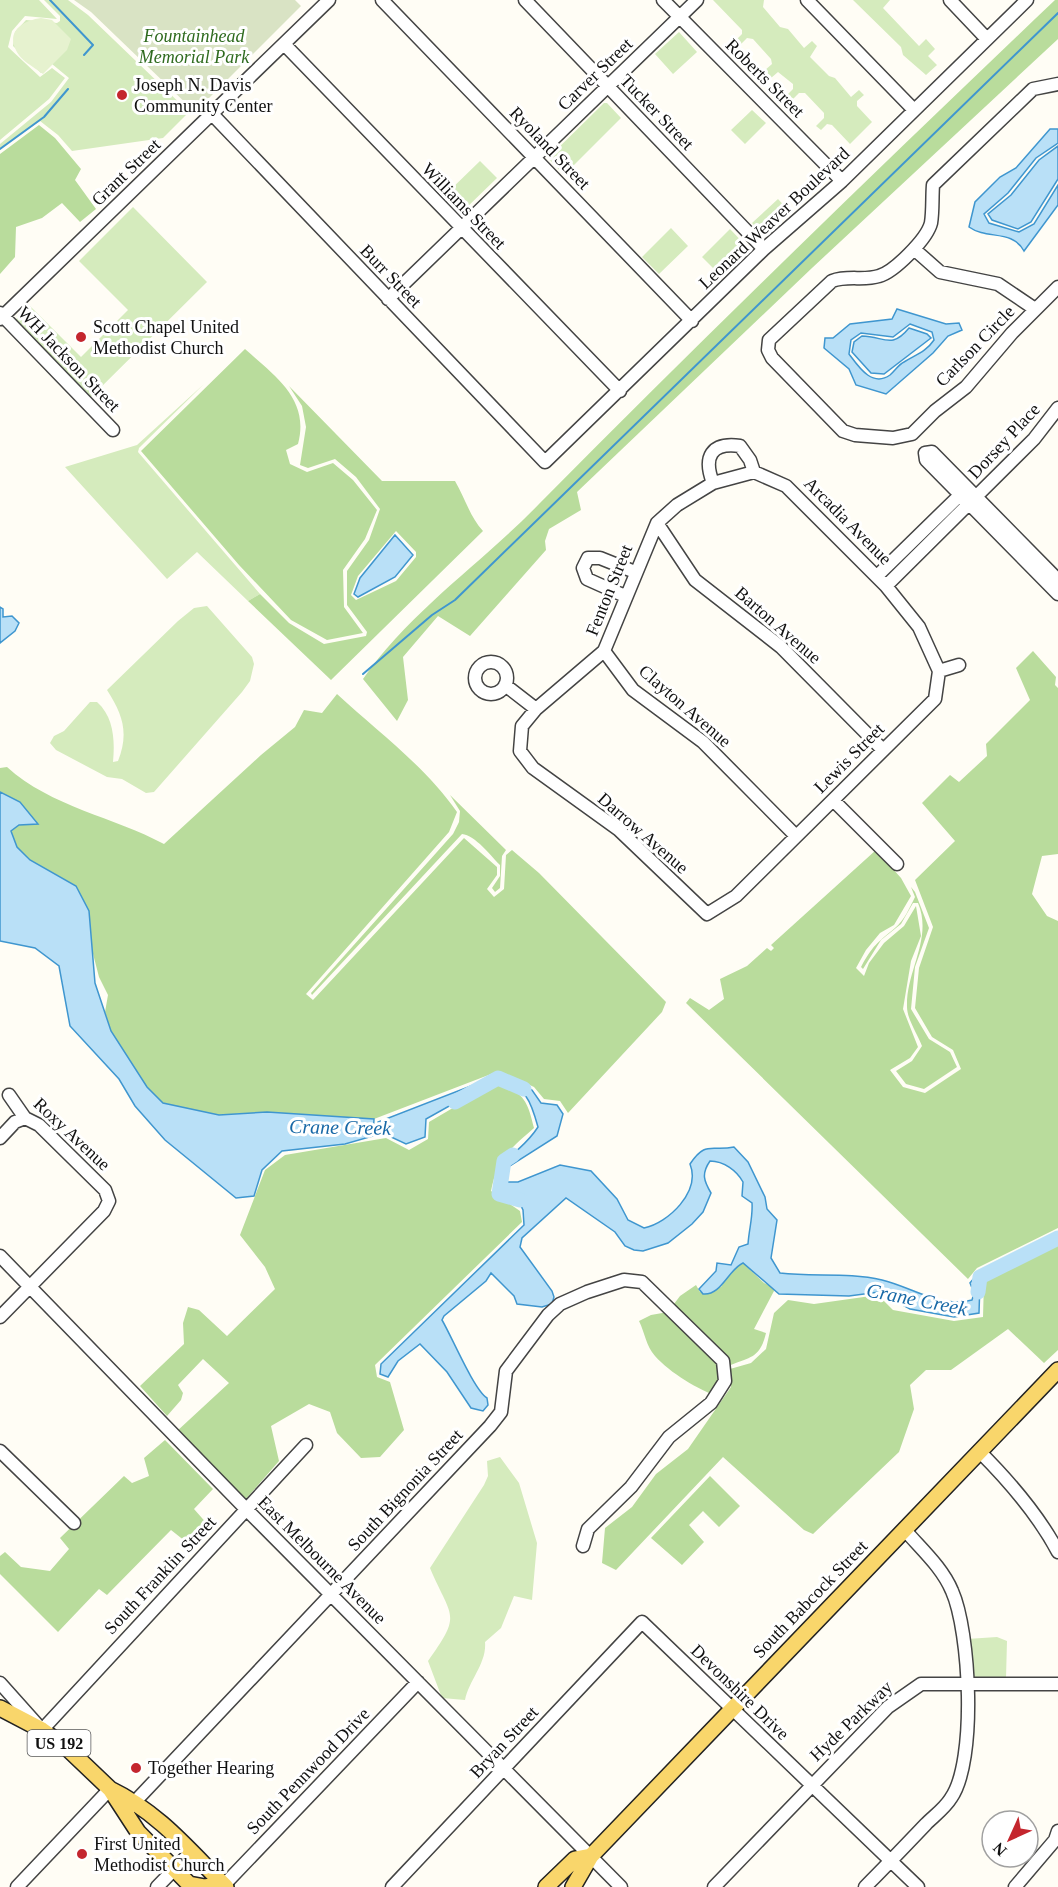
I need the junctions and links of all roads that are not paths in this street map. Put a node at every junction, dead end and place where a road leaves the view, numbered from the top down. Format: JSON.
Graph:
{"nodes":[{"id":1,"x":329,"y":0,"type":"edge"},
{"id":2,"x":382,"y":0,"type":"edge"},
{"id":3,"x":525,"y":0,"type":"edge"},
{"id":4,"x":663,"y":0,"type":"edge"},
{"id":5,"x":697,"y":0,"type":"edge"},
{"id":6,"x":807,"y":0,"type":"edge"},
{"id":7,"x":950,"y":0,"type":"edge"},
{"id":8,"x":1027,"y":0,"type":"edge"},
{"id":9,"x":679,"y":17,"type":"junction"},
{"id":10,"x":986,"y":38,"type":"junction"},
{"id":11,"x":284,"y":44,"type":"junction"},
{"id":12,"x":1058,"y":84,"type":"edge"},
{"id":13,"x":608,"y":86,"type":"junction"},
{"id":14,"x":914,"y":110,"type":"junction"},
{"id":15,"x":212,"y":114,"type":"junction"},
{"id":16,"x":534,"y":158,"type":"junction"},
{"id":17,"x":842,"y":181,"type":"junction"},
{"id":18,"x":460,"y":228,"type":"junction"},
{"id":19,"x":764,"y":249,"type":"junction"},
{"id":20,"x":914,"y":249,"type":"junction"},
{"id":21,"x":1058,"y":287,"type":"edge"},
{"id":22,"x":388,"y":299,"type":"junction"},
{"id":23,"x":1035,"y":309,"type":"junction"},
{"id":24,"x":1,"y":316,"type":"edge"},
{"id":25,"x":692,"y":321,"type":"junction"},
{"id":26,"x":620,"y":391,"type":"junction"},
{"id":27,"x":1058,"y":408,"type":"edge"},
{"id":28,"x":113,"y":430,"type":"dead end"},
{"id":29,"x":545,"y":462,"type":"joint"},
{"id":30,"x":754,"y":472,"type":"junction"},
{"id":31,"x":712,"y":483,"type":"junction"},
{"id":32,"x":968,"y":499,"type":"junction"},
{"id":33,"x":657,"y":523,"type":"junction"},
{"id":34,"x":635,"y":572,"type":"junction"},
{"id":35,"x":877,"y":576,"type":"junction"},
{"id":36,"x":886,"y":585,"type":"junction"},
{"id":37,"x":1057,"y":588,"type":"edge"},
{"id":38,"x":625,"y":596,"type":"junction"},
{"id":39,"x":604,"y":651,"type":"junction"},
{"id":40,"x":959,"y":665,"type":"dead end"},
{"id":41,"x":939,"y":671,"type":"junction"},
{"id":42,"x":505,"y":685,"type":"dead end"},
{"id":43,"x":536,"y":709,"type":"junction"},
{"id":44,"x":522,"y":726,"type":"joint"},
{"id":45,"x":882,"y":749,"type":"junction"},
{"id":46,"x":833,"y":800,"type":"junction"},
{"id":47,"x":796,"y":836,"type":"junction"},
{"id":48,"x":897,"y":864,"type":"dead end"},
{"id":49,"x":736,"y":896,"type":"joint"},
{"id":50,"x":9,"y":1095,"type":"dead end"},
{"id":51,"x":25,"y":1118,"type":"junction"},
{"id":52,"x":5,"y":1129,"type":"edge"},
{"id":53,"x":0,"y":1138,"type":"edge"},
{"id":54,"x":0,"y":1256,"type":"edge"},
{"id":55,"x":30,"y":1286,"type":"junction"},
{"id":56,"x":0,"y":1317,"type":"edge"},
{"id":57,"x":1058,"y":1370,"type":"edge"},
{"id":58,"x":306,"y":1445,"type":"dead end"},
{"id":59,"x":0,"y":1451,"type":"edge"},
{"id":60,"x":979,"y":1451,"type":"junction"},
{"id":61,"x":246,"y":1509,"type":"junction"},
{"id":62,"x":74,"y":1523,"type":"dead end"},
{"id":63,"x":904,"y":1529,"type":"junction"},
{"id":64,"x":583,"y":1546,"type":"dead end"},
{"id":65,"x":1058,"y":1552,"type":"edge"},
{"id":66,"x":331,"y":1595,"type":"junction"},
{"id":67,"x":642,"y":1622,"type":"joint"},
{"id":68,"x":418,"y":1682,"type":"junction"},
{"id":69,"x":0,"y":1683,"type":"edge"},
{"id":70,"x":968,"y":1683,"type":"junction"},
{"id":71,"x":1058,"y":1684,"type":"edge"},
{"id":72,"x":0,"y":1708,"type":"edge"},
{"id":73,"x":732,"y":1709,"type":"junction"},
{"id":74,"x":42,"y":1730,"type":"junction"},
{"id":75,"x":504,"y":1768,"type":"junction"},
{"id":76,"x":811,"y":1785,"type":"junction"},
{"id":77,"x":110,"y":1789,"type":"junction"},
{"id":78,"x":130,"y":1807,"type":"junction"},
{"id":79,"x":1058,"y":1831,"type":"edge"},
{"id":80,"x":191,"y":1852,"type":"junction"},
{"id":81,"x":591,"y":1856,"type":"junction"},
{"id":82,"x":891,"y":1861,"type":"junction"},
{"id":83,"x":174,"y":1869,"type":"junction"},
{"id":84,"x":191,"y":1886,"type":"edge"},
{"id":85,"x":224,"y":1886,"type":"edge"},
{"id":86,"x":17,"y":1887,"type":"edge"},
{"id":87,"x":157,"y":1887,"type":"edge"},
{"id":88,"x":392,"y":1887,"type":"edge"},
{"id":89,"x":546,"y":1887,"type":"edge"},
{"id":90,"x":573,"y":1887,"type":"edge"},
{"id":91,"x":621,"y":1887,"type":"edge"},
{"id":92,"x":714,"y":1887,"type":"edge"},
{"id":93,"x":865,"y":1887,"type":"edge"},
{"id":94,"x":918,"y":1887,"type":"edge"},
{"id":95,"x":1015,"y":1887,"type":"edge"}],
"edges":[{"from":1,"to":11,"type":"street","name":"Grant Street"},
{"from":2,"to":16,"type":"street","name":"Ryoland Street"},
{"from":3,"to":13,"type":"street","name":"Tucker Street"},
{"from":4,"to":9,"type":"street","name":"Roberts Street"},
{"from":5,"to":9,"type":"street","name":"Carver Street"},
{"from":6,"to":14,"type":"street"},
{"from":7,"to":10,"type":"street"},
{"from":8,"to":10,"type":"street","name":"Leonard Weaver Boulevard"},
{"from":9,"to":13,"type":"street","name":"Carver Street"},
{"from":9,"to":17,"type":"street","name":"Roberts Street"},
{"from":10,"to":14,"type":"street","name":"Leonard Weaver Boulevard"},
{"from":11,"to":15,"type":"street","name":"Grant Street"},
{"from":11,"to":18,"type":"street","name":"Williams Street"},
{"from":12,"to":20,"type":"street","name":"Carlson Circle"},
{"from":13,"to":16,"type":"street","name":"Carver Street"},
{"from":13,"to":19,"type":"street","name":"Tucker Street"},
{"from":14,"to":17,"type":"street","name":"Leonard Weaver Boulevard"},
{"from":15,"to":22,"type":"street","name":"Burr Street"},
{"from":15,"to":24,"type":"street","name":"Grant Street"},
{"from":16,"to":18,"type":"street","name":"Carver Street"},
{"from":16,"to":25,"type":"street","name":"Ryoland Street"},
{"from":17,"to":19,"type":"street","name":"Leonard Weaver Boulevard"},
{"from":18,"to":22,"type":"street","name":"Carver Street"},
{"from":18,"to":26,"type":"street","name":"Williams Street"},
{"from":19,"to":25,"type":"street","name":"Leonard Weaver Boulevard"},
{"from":20,"to":23,"type":"street"},
{"from":20,"to":23,"type":"street","name":"Carlson Circle"},
{"from":21,"to":23,"type":"street","name":"Carlson Circle"},
{"from":22,"to":29,"type":"street","name":"Burr Street"},
{"from":24,"to":28,"type":"street","name":"WH Jackson Street"},
{"from":25,"to":26,"type":"street","name":"Leonard Weaver Boulevard"},
{"from":26,"to":29,"type":"street","name":"Leonard Weaver Boulevard"},
{"from":27,"to":32,"type":"street","name":"Dorsey Place"},
{"from":30,"to":31,"type":"street","name":"Fenton Street"},
{"from":30,"to":31,"type":"street"},
{"from":30,"to":35,"type":"street","name":"Arcadia Avenue"},
{"from":31,"to":33,"type":"street","name":"Fenton Street"},
{"from":32,"to":35,"type":"street","name":"Dorsey Place"},
{"from":32,"to":36,"type":"street","name":"Dorsey Place"},
{"from":32,"to":37,"type":"street"},
{"from":33,"to":34,"type":"street","name":"Fenton Street"},
{"from":33,"to":45,"type":"street","name":"Barton Avenue"},
{"from":34,"to":38,"type":"street","name":"Fenton Street"},
{"from":34,"to":38,"type":"street"},
{"from":35,"to":36,"type":"street","name":"Arcadia Avenue"},
{"from":36,"to":41,"type":"street","name":"Arcadia Avenue"},
{"from":38,"to":39,"type":"street","name":"Fenton Street"},
{"from":39,"to":43,"type":"street","name":"Fenton Street"},
{"from":39,"to":47,"type":"street","name":"Clayton Avenue"},
{"from":40,"to":41,"type":"street"},
{"from":41,"to":45,"type":"street","name":"Lewis Street"},
{"from":42,"to":43,"type":"street"},
{"from":43,"to":44,"type":"street","name":"Fenton Street"},
{"from":44,"to":49,"type":"street","name":"Darrow Avenue"},
{"from":45,"to":46,"type":"street","name":"Lewis Street"},
{"from":46,"to":47,"type":"street","name":"Lewis Street"},
{"from":46,"to":48,"type":"street"},
{"from":47,"to":49,"type":"street","name":"Lewis Street"},
{"from":50,"to":51,"type":"street","name":"Roxy Avenue"},
{"from":51,"to":52,"type":"street"},
{"from":51,"to":55,"type":"street","name":"Roxy Avenue"},
{"from":52,"to":53,"type":"street"},
{"from":54,"to":55,"type":"street","name":"East Melbourne Avenue"},
{"from":55,"to":56,"type":"street"},
{"from":55,"to":61,"type":"street","name":"East Melbourne Avenue"},
{"from":57,"to":60,"type":"main road","name":"South Babcock Street"},
{"from":58,"to":61,"type":"street","name":"South Franklin Street"},
{"from":59,"to":62,"type":"street"},
{"from":60,"to":63,"type":"main road","name":"South Babcock Street"},
{"from":60,"to":65,"type":"street"},
{"from":61,"to":66,"type":"street","name":"East Melbourne Avenue"},
{"from":61,"to":74,"type":"street","name":"South Franklin Street"},
{"from":63,"to":70,"type":"street"},
{"from":63,"to":73,"type":"main road","name":"South Babcock Street"},
{"from":64,"to":66,"type":"street","name":"South Bignonia Street"},
{"from":66,"to":68,"type":"street","name":"East Melbourne Avenue"},
{"from":66,"to":78,"type":"street","name":"South Bignonia Street"},
{"from":67,"to":73,"type":"street","name":"Devonshire Drive"},
{"from":67,"to":75,"type":"street","name":"Bryan Street"},
{"from":68,"to":75,"type":"street","name":"East Melbourne Avenue"},
{"from":68,"to":85,"type":"street","name":"South Pennwood Drive"},
{"from":69,"to":74,"type":"street"},
{"from":70,"to":71,"type":"street","name":"Hyde Parkway"},
{"from":70,"to":76,"type":"street","name":"Hyde Parkway"},
{"from":70,"to":82,"type":"street"},
{"from":72,"to":74,"type":"main road","number":"US 192"},
{"from":73,"to":76,"type":"street","name":"Devonshire Drive"},
{"from":73,"to":81,"type":"main road","name":"South Babcock Street"},
{"from":74,"to":77,"type":"main road","number":"US 192"},
{"from":75,"to":81,"type":"street","name":"East Melbourne Avenue"},
{"from":75,"to":88,"type":"street","name":"Bryan Street"},
{"from":76,"to":82,"type":"street","name":"Devonshire Drive"},
{"from":76,"to":92,"type":"street","name":"Hyde Parkway"},
{"from":77,"to":78,"type":"main road","number":"US 192"},
{"from":77,"to":86,"type":"street"},
{"from":78,"to":80,"type":"main road","number":"US 192"},
{"from":78,"to":83,"type":"main road","number":"US 192"},
{"from":79,"to":95,"type":"street"},
{"from":80,"to":83,"type":"street"},
{"from":80,"to":85,"type":"main road","number":"US 192"},
{"from":81,"to":89,"type":"main road","name":"South Babcock Street"},
{"from":81,"to":90,"type":"main road","name":"South Babcock Street"},
{"from":81,"to":91,"type":"street","name":"East Melbourne Avenue"},
{"from":82,"to":93,"type":"street"},
{"from":82,"to":94,"type":"street","name":"Devonshire Drive"},
{"from":83,"to":84,"type":"main road","number":"US 192"},
{"from":83,"to":87,"type":"street"},
{"from":84,"to":85,"type":"main road"}]}
